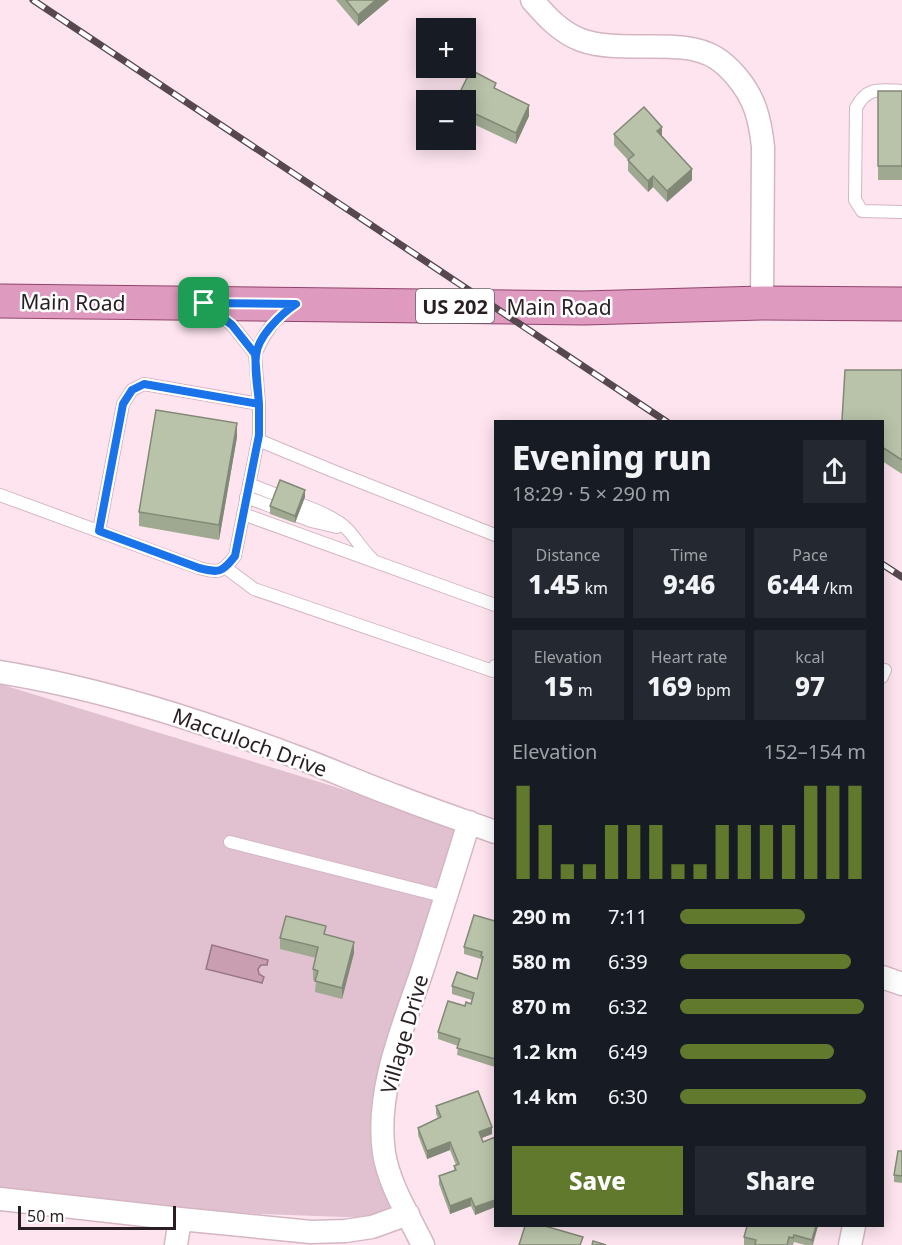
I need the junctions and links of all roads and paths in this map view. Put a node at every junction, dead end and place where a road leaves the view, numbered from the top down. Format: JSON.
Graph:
{"nodes":[{"id":1,"x":532,"y":0,"type":"edge"},
{"id":2,"x":902,"y":91,"type":"edge"},
{"id":3,"x":902,"y":212,"type":"edge"},
{"id":4,"x":0,"y":301,"type":"edge"},
{"id":5,"x":204,"y":303,"type":"junction"},
{"id":6,"x":762,"y":303,"type":"junction"},
{"id":7,"x":296,"y":304,"type":"junction"},
{"id":8,"x":902,"y":304,"type":"edge"},
{"id":9,"x":255,"y":354,"type":"junction"},
{"id":10,"x":259,"y":404,"type":"junction"},
{"id":11,"x":258,"y":440,"type":"junction"},
{"id":12,"x":249,"y":484,"type":"junction"},
{"id":13,"x":0,"y":495,"type":"edge"},
{"id":14,"x":246,"y":497,"type":"junction"},
{"id":15,"x":300,"y":510,"type":"edge"},
{"id":16,"x":243,"y":514,"type":"junction"},
{"id":17,"x":99,"y":531,"type":"junction"},
{"id":18,"x":494,"y":535,"type":"edge"},
{"id":19,"x":376,"y":562,"type":"junction"},
{"id":20,"x":226,"y":568,"type":"junction"},
{"id":21,"x":494,"y":604,"type":"edge"},
{"id":22,"x":494,"y":670,"type":"edge"},
{"id":23,"x":0,"y":672,"type":"edge"},
{"id":24,"x":469,"y":822,"type":"junction"},
{"id":25,"x":494,"y":832,"type":"edge"},
{"id":26,"x":230,"y":842,"type":"dead end"},
{"id":27,"x":446,"y":897,"type":"junction"},
{"id":28,"x":884,"y":978,"type":"edge"},
{"id":29,"x":902,"y":984,"type":"edge"},
{"id":30,"x":0,"y":1199,"type":"edge"},
{"id":31,"x":408,"y":1214,"type":"junction"},
{"id":32,"x":180,"y":1219,"type":"junction"},
{"id":33,"x":854,"y":1227,"type":"edge"},
{"id":34,"x":176,"y":1245,"type":"edge"},
{"id":35,"x":423,"y":1245,"type":"edge"},
{"id":36,"x":850,"y":1245,"type":"edge"}],
"edges":[{"from":1,"to":6,"type":"street"},
{"from":2,"to":3,"type":"lane"},
{"from":4,"to":5,"type":"main road","name":"Main Road","number":"US 202"},
{"from":5,"to":7,"type":"main road","name":"Main Road","number":"US 202"},
{"from":5,"to":9,"type":"lane"},
{"from":6,"to":7,"type":"main road","name":"Main Road","number":"US 202"},
{"from":6,"to":8,"type":"main road","name":"Main Road","number":"US 202"},
{"from":7,"to":9,"type":"lane"},
{"from":9,"to":10,"type":"lane"},
{"from":10,"to":11,"type":"lane"},
{"from":10,"to":17,"type":"lane"},
{"from":11,"to":12,"type":"lane"},
{"from":11,"to":18,"type":"lane"},
{"from":12,"to":14,"type":"lane"},
{"from":12,"to":14,"type":"lane"},
{"from":13,"to":17,"type":"lane"},
{"from":14,"to":16,"type":"lane"},
{"from":15,"to":19,"type":"lane"},
{"from":16,"to":19,"type":"lane"},
{"from":16,"to":20,"type":"lane"},
{"from":17,"to":20,"type":"lane"},
{"from":19,"to":21,"type":"lane"},
{"from":20,"to":22,"type":"lane"},
{"from":23,"to":24,"type":"street","name":"Macculoch Drive"},
{"from":24,"to":25,"type":"street","name":"Macculoch Drive"},
{"from":24,"to":27,"type":"street","name":"Village Drive"},
{"from":26,"to":27,"type":"lane"},
{"from":27,"to":31,"type":"street","name":"Village Drive"},
{"from":28,"to":29,"type":"street"},
{"from":30,"to":32,"type":"street"},
{"from":31,"to":32,"type":"street"},
{"from":31,"to":35,"type":"street","name":"Village Drive"},
{"from":32,"to":34,"type":"street"},
{"from":33,"to":36,"type":"street"}]}
